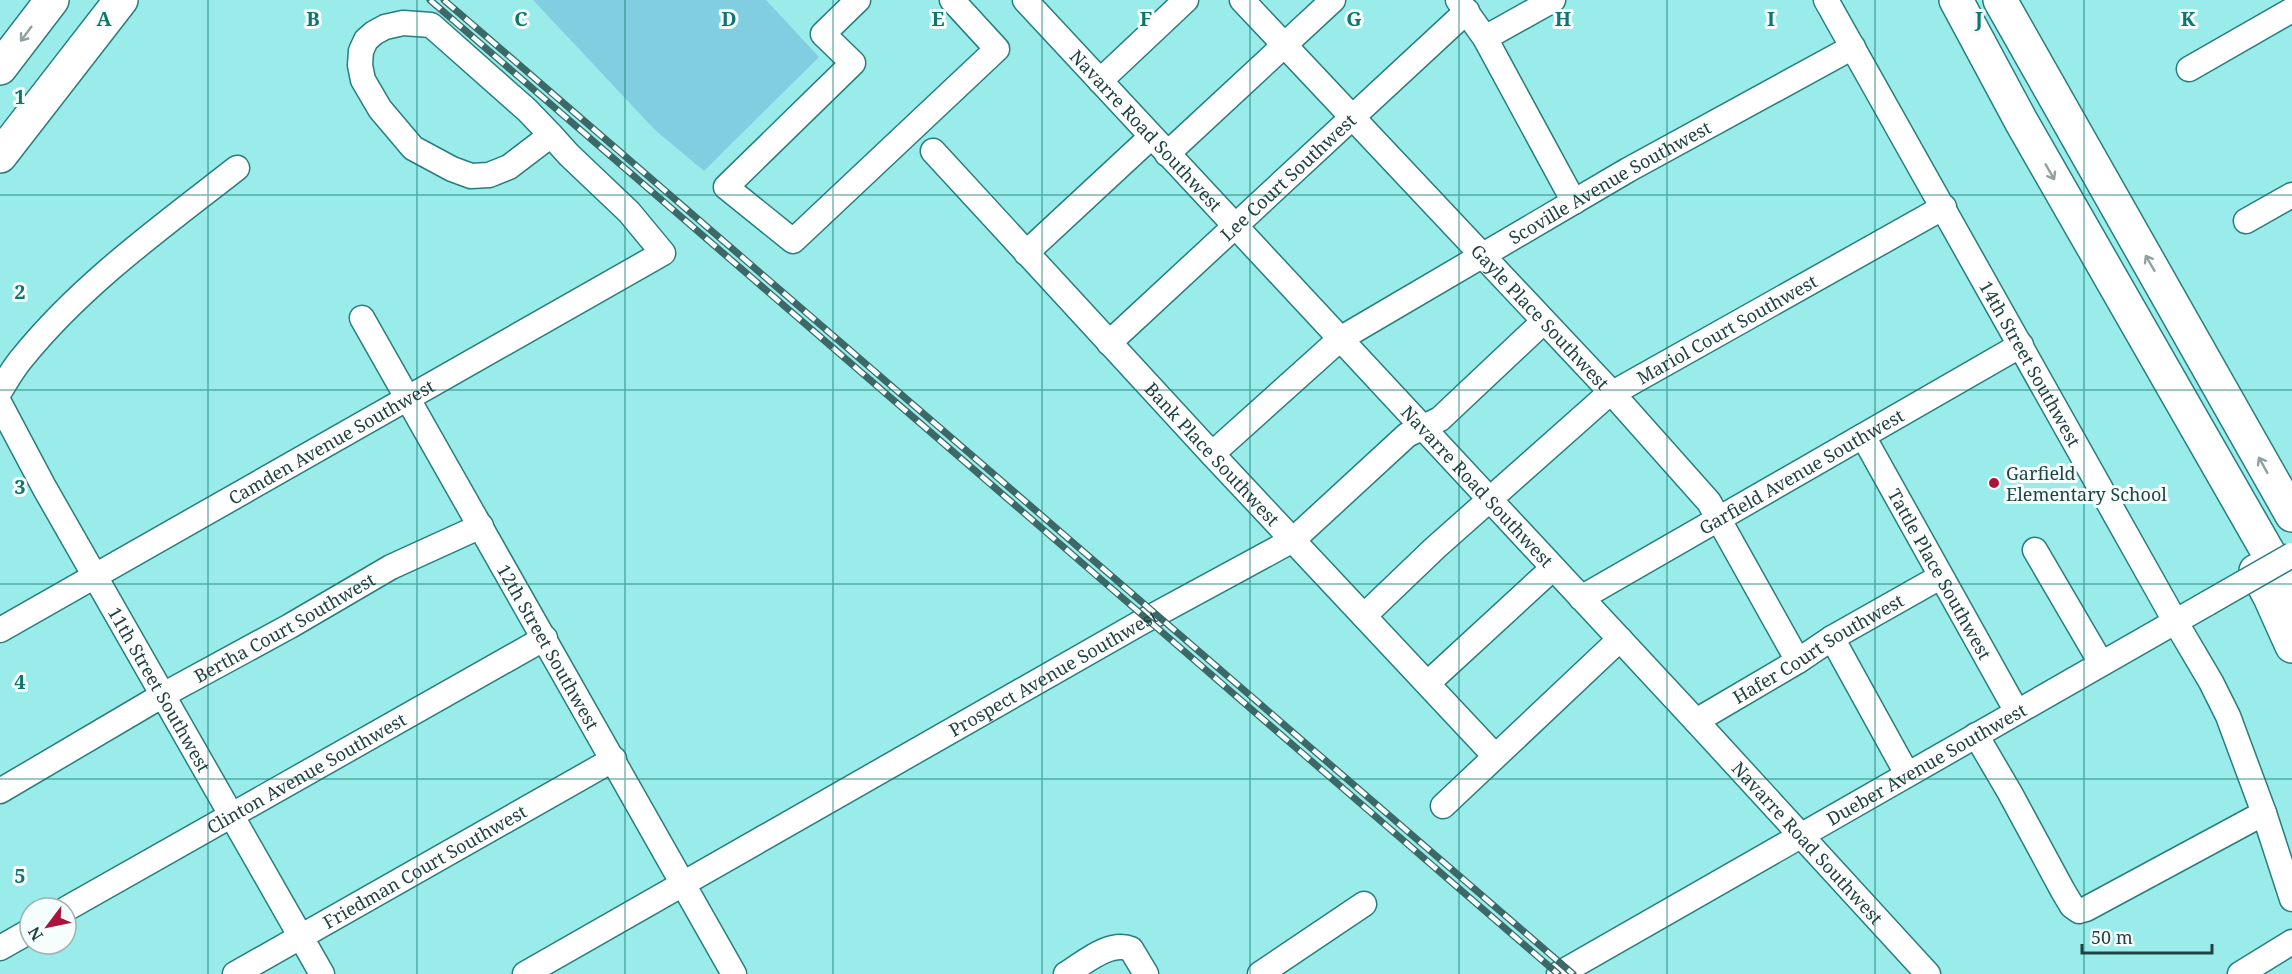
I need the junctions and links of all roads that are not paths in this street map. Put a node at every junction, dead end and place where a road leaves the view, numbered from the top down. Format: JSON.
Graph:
{"nodes":[{"id":1,"x":52,"y":0,"type":"edge"},
{"id":2,"x":105,"y":0,"type":"edge"},
{"id":3,"x":121,"y":0,"type":"edge"},
{"id":4,"x":858,"y":0,"type":"edge"},
{"id":5,"x":952,"y":0,"type":"edge"},
{"id":6,"x":1186,"y":0,"type":"edge"},
{"id":7,"x":1242,"y":0,"type":"edge"},
{"id":8,"x":1333,"y":0,"type":"edge"},
{"id":9,"x":1553,"y":0,"type":"edge"},
{"id":10,"x":1826,"y":0,"type":"edge"},
{"id":11,"x":1942,"y":0,"type":"edge"},
{"id":12,"x":1956,"y":0,"type":"edge"},
{"id":13,"x":2000,"y":0,"type":"edge"},
{"id":14,"x":2018,"y":0,"type":"edge"},
{"id":15,"x":1031,"y":2,"type":"edge"},
{"id":16,"x":1463,"y":6,"type":"edge"},
{"id":17,"x":2292,"y":10,"type":"edge"},
{"id":18,"x":1485,"y":38,"type":"junction"},
{"id":19,"x":1284,"y":44,"type":"junction"},
{"id":20,"x":1853,"y":47,"type":"junction"},
{"id":21,"x":0,"y":68,"type":"edge"},
{"id":22,"x":2189,"y":69,"type":"dead end"},
{"id":23,"x":1100,"y":81,"type":"junction"},
{"id":24,"x":2066,"y":115,"type":"junction"},
{"id":25,"x":1354,"y":117,"type":"junction"},
{"id":26,"x":2022,"y":121,"type":"junction"},
{"id":27,"x":551,"y":135,"type":"junction"},
{"id":28,"x":0,"y":136,"type":"edge"},
{"id":29,"x":1159,"y":146,"type":"junction"},
{"id":30,"x":933,"y":151,"type":"dead end"},
{"id":31,"x":0,"y":156,"type":"edge"},
{"id":32,"x":237,"y":168,"type":"dead end"},
{"id":33,"x":2292,"y":195,"type":"edge"},
{"id":34,"x":1574,"y":202,"type":"junction"},
{"id":35,"x":1944,"y":207,"type":"junction"},
{"id":36,"x":2246,"y":222,"type":"dead end"},
{"id":37,"x":1235,"y":227,"type":"junction"},
{"id":38,"x":1026,"y":253,"type":"junction"},
{"id":39,"x":1481,"y":255,"type":"junction"},
{"id":40,"x":2179,"y":314,"type":"junction"},
{"id":41,"x":362,"y":318,"type":"dead end"},
{"id":42,"x":1543,"y":322,"type":"junction"},
{"id":43,"x":2143,"y":335,"type":"junction"},
{"id":44,"x":1340,"y":339,"type":"junction"},
{"id":45,"x":1109,"y":343,"type":"junction"},
{"id":46,"x":2021,"y":345,"type":"junction"},
{"id":47,"x":0,"y":391,"type":"edge"},
{"id":48,"x":1612,"y":393,"type":"junction"},
{"id":49,"x":409,"y":398,"type":"junction"},
{"id":50,"x":0,"y":404,"type":"edge"},
{"id":51,"x":1423,"y":428,"type":"junction"},
{"id":52,"x":1863,"y":436,"type":"junction"},
{"id":53,"x":1212,"y":454,"type":"junction"},
{"id":54,"x":2292,"y":471,"type":"edge"},
{"id":55,"x":1489,"y":499,"type":"junction"},
{"id":56,"x":2292,"y":515,"type":"edge"},
{"id":57,"x":1718,"y":518,"type":"junction"},
{"id":58,"x":482,"y":526,"type":"junction"},
{"id":59,"x":1293,"y":540,"type":"junction"},
{"id":60,"x":2036,"y":550,"type":"dead end"},
{"id":61,"x":2292,"y":555,"type":"edge"},
{"id":62,"x":1553,"y":568,"type":"junction"},
{"id":63,"x":96,"y":576,"type":"junction"},
{"id":64,"x":1940,"y":577,"type":"junction"},
{"id":65,"x":2292,"y":594,"type":"edge"},
{"id":66,"x":1581,"y":598,"type":"junction"},
{"id":67,"x":1364,"y":615,"type":"junction"},
{"id":68,"x":2175,"y":621,"type":"junction"},
{"id":69,"x":0,"y":630,"type":"edge"},
{"id":70,"x":545,"y":638,"type":"junction"},
{"id":71,"x":1832,"y":638,"type":"junction"},
{"id":72,"x":1620,"y":639,"type":"junction"},
{"id":73,"x":2292,"y":646,"type":"edge"},
{"id":74,"x":1798,"y":662,"type":"junction"},
{"id":75,"x":2101,"y":663,"type":"junction"},
{"id":76,"x":1428,"y":683,"type":"junction"},
{"id":77,"x":163,"y":695,"type":"junction"},
{"id":78,"x":2017,"y":712,"type":"junction"},
{"id":79,"x":1696,"y":721,"type":"junction"},
{"id":80,"x":1976,"y":735,"type":"junction"},
{"id":81,"x":1495,"y":756,"type":"junction"},
{"id":82,"x":614,"y":759,"type":"junction"},
{"id":83,"x":1907,"y":774,"type":"junction"},
{"id":84,"x":0,"y":791,"type":"edge"},
{"id":85,"x":1443,"y":806,"type":"dead end"},
{"id":86,"x":2264,"y":813,"type":"junction"},
{"id":87,"x":232,"y":817,"type":"junction"},
{"id":88,"x":1800,"y":835,"type":"junction"},
{"id":89,"x":684,"y":884,"type":"junction"},
{"id":90,"x":2292,"y":899,"type":"edge"},
{"id":91,"x":78,"y":902,"type":"edge"},
{"id":92,"x":1364,"y":904,"type":"dead end"},
{"id":93,"x":300,"y":936,"type":"junction"},
{"id":94,"x":18,"y":937,"type":"edge"},
{"id":95,"x":2292,"y":942,"type":"edge"},
{"id":96,"x":0,"y":948,"type":"edge"},
{"id":97,"x":235,"y":974,"type":"edge"},
{"id":98,"x":322,"y":974,"type":"edge"},
{"id":99,"x":525,"y":974,"type":"edge"},
{"id":100,"x":734,"y":974,"type":"edge"},
{"id":101,"x":1066,"y":974,"type":"edge"},
{"id":102,"x":1146,"y":974,"type":"edge"},
{"id":103,"x":1260,"y":974,"type":"edge"},
{"id":104,"x":1559,"y":974,"type":"edge"},
{"id":105,"x":1928,"y":974,"type":"edge"},
{"id":106,"x":2240,"y":974,"type":"edge"}],
"edges":[{"from":1,"to":21,"type":"highway","one_way":true},
{"from":2,"to":28,"type":"highway"},
{"from":3,"to":31,"type":"highway"},
{"from":4,"to":5,"type":"street"},
{"from":6,"to":23,"type":"street"},
{"from":7,"to":19,"type":"street","name":"Gayle Place Southwest"},
{"from":8,"to":19,"type":"street"},
{"from":9,"to":18,"type":"street"},
{"from":10,"to":20,"type":"street","name":"14th Street Southwest"},
{"from":11,"to":26,"type":"highway"},
{"from":12,"to":26,"type":"highway"},
{"from":13,"to":24,"type":"highway"},
{"from":14,"to":24,"type":"highway"},
{"from":15,"to":23,"type":"street","name":"Navarre Road Southwest"},
{"from":16,"to":18,"type":"street"},
{"from":16,"to":25,"type":"street","name":"Lee Court Southwest"},
{"from":17,"to":22,"type":"street"},
{"from":18,"to":34,"type":"street"},
{"from":19,"to":25,"type":"street","name":"Gayle Place Southwest"},
{"from":19,"to":29,"type":"street"},
{"from":20,"to":34,"type":"street","name":"Scoville Avenue Southwest"},
{"from":20,"to":35,"type":"street","name":"14th Street Southwest"},
{"from":23,"to":29,"type":"street","name":"Navarre Road Southwest"},
{"from":40,"to":24,"type":"highway","one_way":true},
{"from":25,"to":37,"type":"street","name":"Lee Court Southwest"},
{"from":25,"to":39,"type":"street","name":"Gayle Place Southwest"},
{"from":26,"to":43,"type":"highway","one_way":true},
{"from":27,"to":27,"type":"street"},
{"from":27,"to":49,"type":"street","name":"Camden Avenue Southwest"},
{"from":29,"to":37,"type":"street","name":"Navarre Road Southwest"},
{"from":29,"to":38,"type":"street"},
{"from":30,"to":38,"type":"street","name":"Bank Place Southwest"},
{"from":32,"to":47,"type":"street"},
{"from":33,"to":36,"type":"street"},
{"from":34,"to":39,"type":"street","name":"Scoville Avenue Southwest"},
{"from":35,"to":46,"type":"street","name":"14th Street Southwest"},
{"from":35,"to":48,"type":"street","name":"Mariol Court Southwest"},
{"from":37,"to":44,"type":"street","name":"Navarre Road Southwest"},
{"from":37,"to":45,"type":"street","name":"Lee Court Southwest"},
{"from":38,"to":45,"type":"street","name":"Bank Place Southwest"},
{"from":39,"to":42,"type":"street","name":"Gayle Place Southwest"},
{"from":39,"to":44,"type":"street","name":"Scoville Avenue Southwest"},
{"from":40,"to":54,"type":"highway"},
{"from":56,"to":40,"type":"highway","one_way":true},
{"from":41,"to":49,"type":"street","name":"12th Street Southwest"},
{"from":42,"to":48,"type":"street","name":"Gayle Place Southwest"},
{"from":42,"to":51,"type":"street","name":"Prospect Avenue Southwest"},
{"from":43,"to":65,"type":"highway"},
{"from":43,"to":73,"type":"highway"},
{"from":44,"to":51,"type":"street","name":"Navarre Road Southwest"},
{"from":44,"to":53,"type":"street","name":"Scoville Avenue Southwest"},
{"from":45,"to":53,"type":"street","name":"Bank Place Southwest"},
{"from":46,"to":52,"type":"street","name":"Garfield Avenue Southwest"},
{"from":46,"to":68,"type":"street","name":"14th Street Southwest"},
{"from":48,"to":55,"type":"street","name":"Mariol Court Southwest"},
{"from":48,"to":57,"type":"street","name":"Gayle Place Southwest"},
{"from":49,"to":58,"type":"street","name":"12th Street Southwest"},
{"from":49,"to":63,"type":"street","name":"Camden Avenue Southwest"},
{"from":50,"to":63,"type":"street","name":"11th Street Southwest"},
{"from":51,"to":55,"type":"street","name":"Navarre Road Southwest"},
{"from":51,"to":59,"type":"street","name":"Prospect Avenue Southwest"},
{"from":52,"to":57,"type":"street","name":"Garfield Avenue Southwest"},
{"from":52,"to":64,"type":"street","name":"Tattle Place Southwest"},
{"from":53,"to":59,"type":"street","name":"Bank Place Southwest"},
{"from":55,"to":62,"type":"street","name":"Navarre Road Southwest"},
{"from":55,"to":67,"type":"street","name":"Mariol Court Southwest"},
{"from":57,"to":66,"type":"street","name":"Garfield Avenue Southwest"},
{"from":57,"to":74,"type":"street","name":"Gayle Place Southwest"},
{"from":58,"to":70,"type":"street","name":"12th Street Southwest"},
{"from":58,"to":77,"type":"street","name":"Bertha Court Southwest"},
{"from":59,"to":67,"type":"street","name":"Bank Place Southwest"},
{"from":59,"to":89,"type":"street","name":"Prospect Avenue Southwest"},
{"from":60,"to":75,"type":"street"},
{"from":61,"to":68,"type":"street","name":"Dueber Avenue Southwest","bridge":true},
{"from":62,"to":66,"type":"street","name":"Navarre Road Southwest"},
{"from":62,"to":76,"type":"street"},
{"from":63,"to":69,"type":"street","name":"Camden Avenue Southwest"},
{"from":63,"to":77,"type":"street","name":"11th Street Southwest"},
{"from":64,"to":71,"type":"street","name":"Hafer Court Southwest"},
{"from":64,"to":78,"type":"street","name":"Tattle Place Southwest"},
{"from":66,"to":72,"type":"street","name":"Navarre Road Southwest"},
{"from":67,"to":76,"type":"street","name":"Bank Place Southwest"},
{"from":68,"to":75,"type":"street","name":"Dueber Avenue Southwest"},
{"from":68,"to":86,"type":"street","name":"14th Street Southwest"},
{"from":70,"to":82,"type":"street","name":"12th Street Southwest"},
{"from":70,"to":87,"type":"street","name":"Clinton Avenue Southwest"},
{"from":71,"to":74,"type":"street","name":"Hafer Court Southwest"},
{"from":71,"to":83,"type":"street"},
{"from":72,"to":79,"type":"street","name":"Navarre Road Southwest"},
{"from":72,"to":81,"type":"street"},
{"from":74,"to":79,"type":"street","name":"Hafer Court Southwest"},
{"from":75,"to":78,"type":"street","name":"Dueber Avenue Southwest"},
{"from":76,"to":81,"type":"street","name":"Bank Place Southwest"},
{"from":77,"to":84,"type":"street","name":"Bertha Court Southwest"},
{"from":77,"to":87,"type":"street","name":"11th Street Southwest"},
{"from":78,"to":80,"type":"street","name":"Dueber Avenue Southwest"},
{"from":79,"to":88,"type":"street","name":"Navarre Road Southwest"},
{"from":80,"to":83,"type":"street","name":"Dueber Avenue Southwest"},
{"from":80,"to":86,"type":"street"},
{"from":81,"to":85,"type":"street"},
{"from":82,"to":89,"type":"street","name":"12th Street Southwest"},
{"from":82,"to":93,"type":"street","name":"Friedman Court Southwest"},
{"from":83,"to":88,"type":"street","name":"Dueber Avenue Southwest"},
{"from":86,"to":90,"type":"street","name":"14th Street Southwest"},
{"from":87,"to":91,"type":"street","name":"Clinton Avenue Southwest"},
{"from":87,"to":93,"type":"street","name":"11th Street Southwest"},
{"from":88,"to":104,"type":"street","name":"Dueber Avenue Southwest"},
{"from":88,"to":105,"type":"street","name":"Navarre Road Southwest"},
{"from":89,"to":99,"type":"street","name":"Prospect Avenue Southwest"},
{"from":89,"to":100,"type":"street","name":"12th Street Southwest"},
{"from":92,"to":103,"type":"street"},
{"from":93,"to":97,"type":"street","name":"Friedman Court Southwest"},
{"from":93,"to":98,"type":"street","name":"11th Street Southwest"},
{"from":94,"to":96,"type":"street"},
{"from":95,"to":106,"type":"street"},
{"from":101,"to":102,"type":"street"}]}
